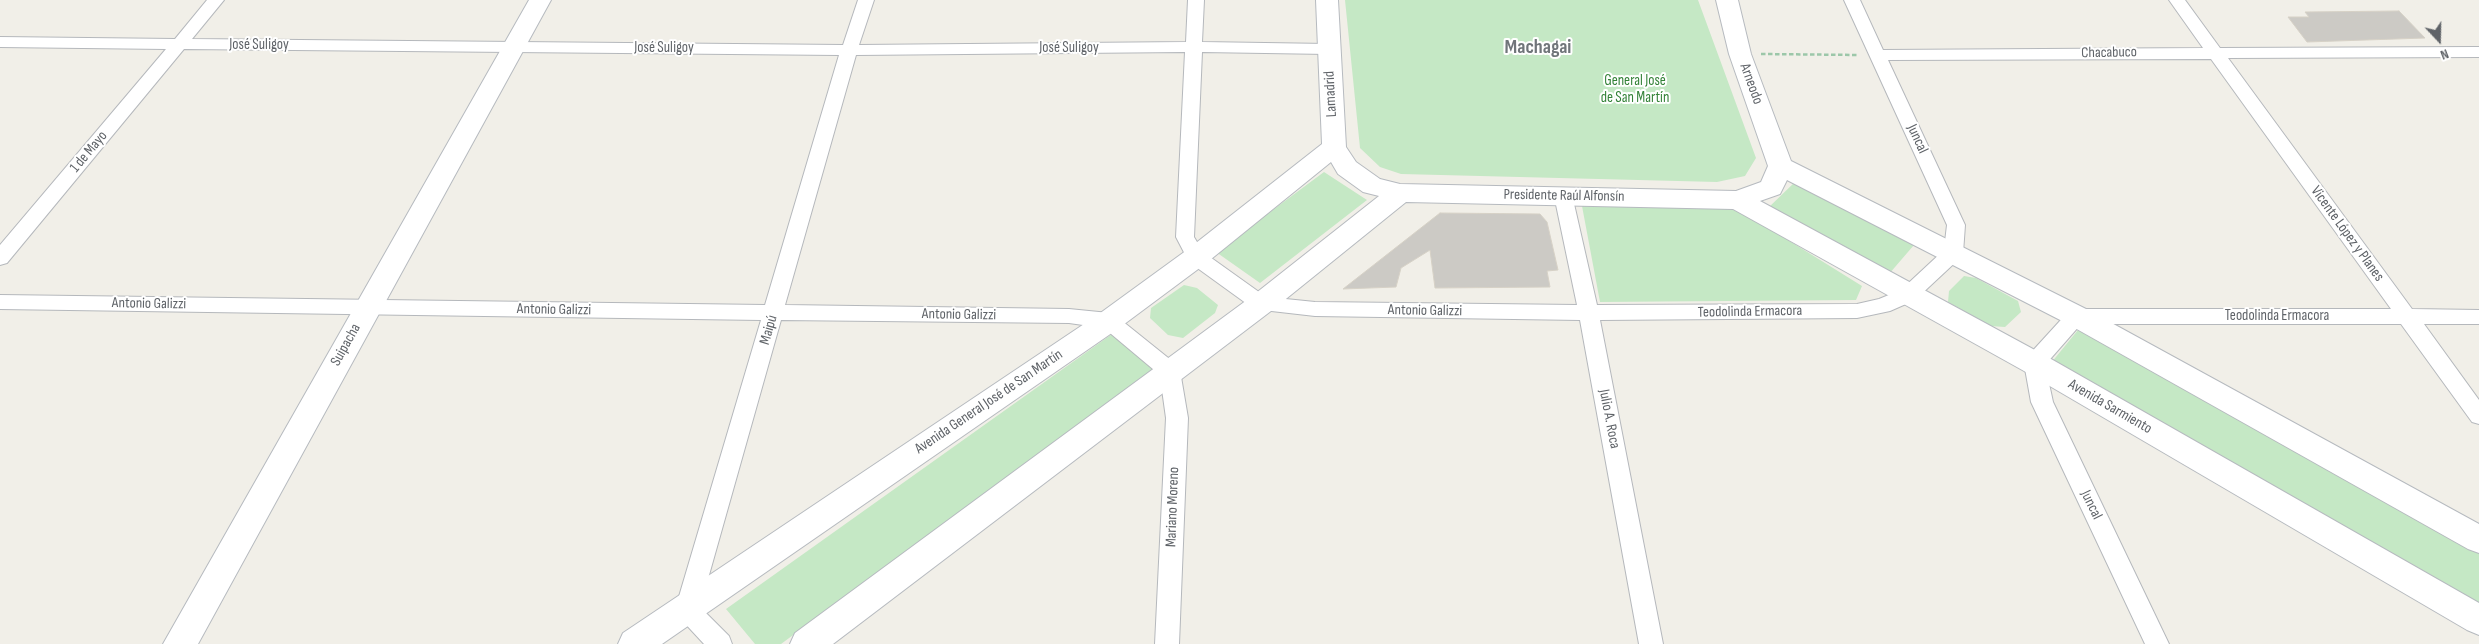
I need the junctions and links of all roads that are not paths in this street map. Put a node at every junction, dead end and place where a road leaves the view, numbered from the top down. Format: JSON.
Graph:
{"nodes":[{"id":1,"x":216,"y":0,"type":"edge"},
{"id":2,"x":540,"y":0,"type":"edge"},
{"id":3,"x":866,"y":0,"type":"edge"},
{"id":4,"x":1196,"y":0,"type":"edge"},
{"id":5,"x":1328,"y":0,"type":"edge"},
{"id":6,"x":1727,"y":0,"type":"edge"},
{"id":7,"x":1852,"y":0,"type":"edge"},
{"id":8,"x":2177,"y":0,"type":"edge"},
{"id":9,"x":0,"y":42,"type":"edge"},
{"id":10,"x":178,"y":45,"type":"junction"},
{"id":11,"x":513,"y":47,"type":"junction"},
{"id":12,"x":1193,"y":47,"type":"junction"},
{"id":13,"x":1328,"y":49,"type":"junction"},
{"id":14,"x":849,"y":50,"type":"junction"},
{"id":15,"x":2215,"y":52,"type":"junction"},
{"id":16,"x":2479,"y":52,"type":"edge"},
{"id":17,"x":1878,"y":55,"type":"junction"},
{"id":18,"x":1334,"y":147,"type":"junction"},
{"id":19,"x":1360,"y":177,"type":"joint"},
{"id":20,"x":1775,"y":177,"type":"junction"},
{"id":21,"x":1400,"y":193,"type":"junction"},
{"id":22,"x":1563,"y":196,"type":"junction"},
{"id":23,"x":1737,"y":200,"type":"junction"},
{"id":24,"x":1953,"y":253,"type":"junction"},
{"id":25,"x":1196,"y":257,"type":"junction"},
{"id":26,"x":0,"y":258,"type":"edge"},
{"id":27,"x":1908,"y":295,"type":"junction"},
{"id":28,"x":0,"y":302,"type":"edge"},
{"id":29,"x":1261,"y":304,"type":"junction"},
{"id":30,"x":366,"y":308,"type":"junction"},
{"id":31,"x":774,"y":312,"type":"junction"},
{"id":32,"x":1590,"y":313,"type":"junction"},
{"id":33,"x":2076,"y":316,"type":"junction"},
{"id":34,"x":2406,"y":316,"type":"junction"},
{"id":35,"x":2479,"y":317,"type":"edge"},
{"id":36,"x":1108,"y":321,"type":"junction"},
{"id":37,"x":2034,"y":363,"type":"junction"},
{"id":38,"x":1170,"y":371,"type":"junction"},
{"id":39,"x":2479,"y":416,"type":"edge"},
{"id":40,"x":2479,"y":540,"type":"edge"},
{"id":41,"x":686,"y":610,"type":"junction"},
{"id":42,"x":2479,"y":620,"type":"edge"},
{"id":43,"x":180,"y":644,"type":"edge"},
{"id":44,"x":636,"y":644,"type":"edge"},
{"id":45,"x":720,"y":644,"type":"edge"},
{"id":46,"x":807,"y":644,"type":"edge"},
{"id":47,"x":1167,"y":644,"type":"edge"},
{"id":48,"x":1651,"y":644,"type":"edge"},
{"id":49,"x":2158,"y":644,"type":"edge"}],
"edges":[{"from":1,"to":10,"type":"street","name":"1 de Mayo"},
{"from":2,"to":11,"type":"street","name":"Suipacha"},
{"from":3,"to":14,"type":"street","name":"Maipú"},
{"from":4,"to":12,"type":"street"},
{"from":5,"to":13,"type":"street","name":"Lamadrid"},
{"from":6,"to":20,"type":"street","name":"Arneodo"},
{"from":7,"to":17,"type":"street","name":"Juncal"},
{"from":8,"to":15,"type":"street","name":"Vicente López y Planes"},
{"from":9,"to":10,"type":"street","name":"José Suligoy"},
{"from":10,"to":11,"type":"street","name":"José Suligoy"},
{"from":10,"to":26,"type":"street","name":"1 de Mayo"},
{"from":11,"to":14,"type":"street","name":"José Suligoy"},
{"from":11,"to":30,"type":"street","name":"Suipacha"},
{"from":12,"to":13,"type":"street","name":"José Suligoy"},
{"from":12,"to":14,"type":"street","name":"José Suligoy"},
{"from":12,"to":25,"type":"street"},
{"from":13,"to":18,"type":"street","name":"Lamadrid"},
{"from":14,"to":31,"type":"street","name":"Maipú"},
{"from":15,"to":16,"type":"street","name":"Chacabuco"},
{"from":15,"to":17,"type":"street","name":"Chacabuco"},
{"from":15,"to":34,"type":"street","name":"Vicente López y Planes"},
{"from":17,"to":24,"type":"street","name":"Juncal"},
{"from":18,"to":19,"type":"street","name":"Lamadrid"},
{"from":18,"to":25,"type":"street","name":"Avenida General José de San Martín"},
{"from":19,"to":21,"type":"street","name":"Presidente Raúl Alfonsín"},
{"from":20,"to":23,"type":"street","name":"Presidente Raúl Alfonsín"},
{"from":20,"to":24,"type":"street"},
{"from":21,"to":22,"type":"street","name":"Presidente Raúl Alfonsín"},
{"from":21,"to":29,"type":"street"},
{"from":22,"to":23,"type":"street","name":"Presidente Raúl Alfonsín"},
{"from":22,"to":32,"type":"street","name":"Julio A. Roca"},
{"from":23,"to":27,"type":"street","name":"Avenida Sarmiento"},
{"from":24,"to":27,"type":"street","name":"Teodolinda Ermacora"},
{"from":24,"to":33,"type":"street"},
{"from":25,"to":29,"type":"street"},
{"from":25,"to":36,"type":"street","name":"Avenida General José de San Martín"},
{"from":27,"to":32,"type":"street","name":"Teodolinda Ermacora"},
{"from":27,"to":37,"type":"street","name":"Avenida Sarmiento"},
{"from":28,"to":30,"type":"street","name":"Antonio Galizzi"},
{"from":29,"to":32,"type":"street","name":"Antonio Galizzi"},
{"from":29,"to":38,"type":"street"},
{"from":30,"to":31,"type":"street","name":"Antonio Galizzi"},
{"from":30,"to":43,"type":"street","name":"Suipacha"},
{"from":31,"to":36,"type":"street","name":"Antonio Galizzi"},
{"from":31,"to":41,"type":"street","name":"Maipú"},
{"from":32,"to":48,"type":"street","name":"Julio A. Roca"},
{"from":33,"to":34,"type":"street","name":"Teodolinda Ermacora"},
{"from":33,"to":37,"type":"street"},
{"from":33,"to":40,"type":"street"},
{"from":34,"to":35,"type":"street","name":"Teodolinda Ermacora"},
{"from":34,"to":39,"type":"street","name":"Vicente López y Planes"},
{"from":36,"to":38,"type":"street"},
{"from":36,"to":41,"type":"street","name":"Avenida General José de San Martín"},
{"from":37,"to":42,"type":"street","name":"Avenida Sarmiento"},
{"from":37,"to":49,"type":"street","name":"Juncal"},
{"from":38,"to":46,"type":"street"},
{"from":38,"to":47,"type":"street","name":"Mariano Moreno"},
{"from":41,"to":44,"type":"street","name":"Avenida General José de San Martín"},
{"from":41,"to":45,"type":"street"}]}
